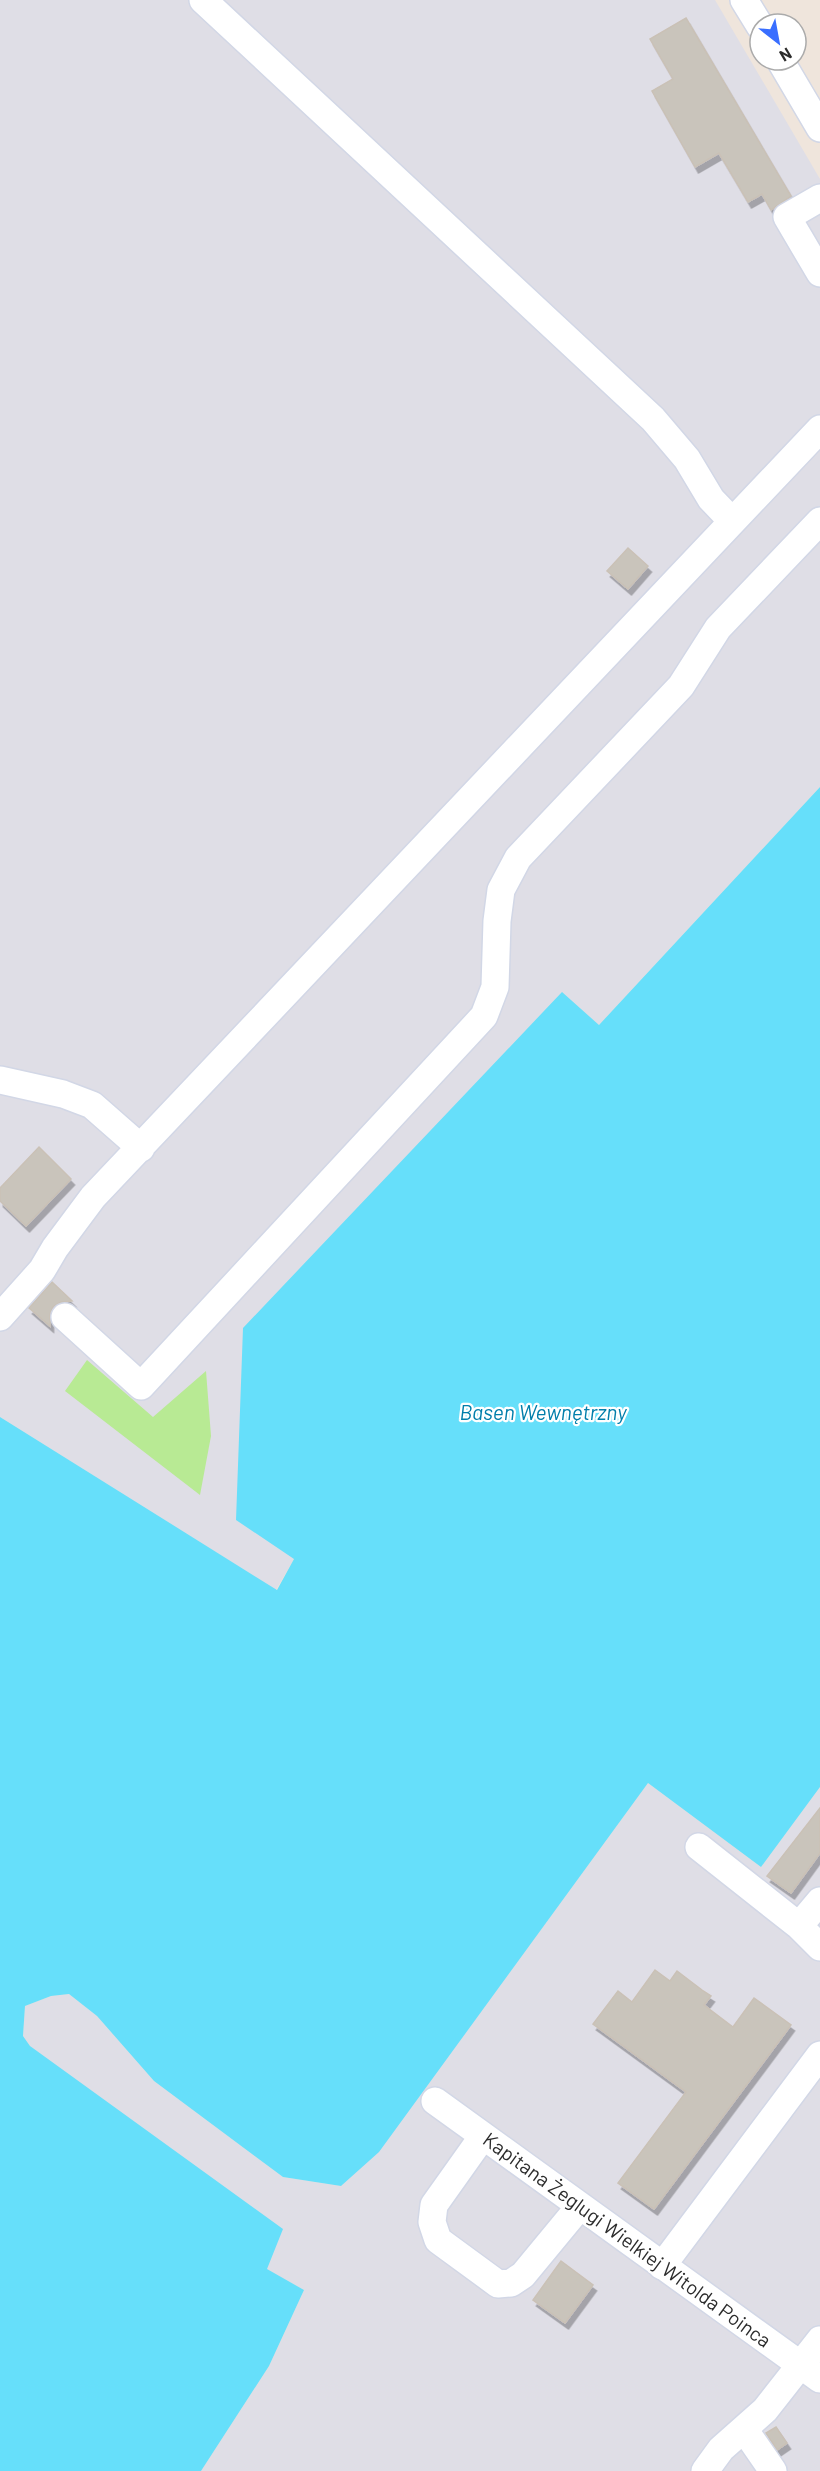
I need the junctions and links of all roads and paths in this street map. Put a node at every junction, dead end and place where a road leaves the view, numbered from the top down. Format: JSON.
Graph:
{"nodes":[{"id":1,"x":203,"y":0,"type":"edge"},
{"id":2,"x":787,"y":72,"type":"edge"},
{"id":3,"x":820,"y":128,"type":"edge"},
{"id":4,"x":820,"y":198,"type":"edge"},
{"id":5,"x":820,"y":273,"type":"edge"},
{"id":6,"x":820,"y":429,"type":"edge"},
{"id":7,"x":732,"y":521,"type":"junction"},
{"id":8,"x":820,"y":522,"type":"edge"},
{"id":9,"x":0,"y":1080,"type":"edge"},
{"id":10,"x":141,"y":1148,"type":"junction"},
{"id":11,"x":0,"y":1317,"type":"edge"},
{"id":12,"x":65,"y":1317,"type":"dead end"},
{"id":13,"x":699,"y":1847,"type":"dead end"},
{"id":14,"x":820,"y":1901,"type":"edge"},
{"id":15,"x":799,"y":1926,"type":"junction"},
{"id":16,"x":820,"y":1947,"type":"edge"},
{"id":17,"x":820,"y":2055,"type":"edge"},
{"id":18,"x":435,"y":2101,"type":"dead end"},
{"id":19,"x":483,"y":2136,"type":"junction"},
{"id":20,"x":580,"y":2206,"type":"junction"},
{"id":21,"x":662,"y":2266,"type":"junction"},
{"id":22,"x":820,"y":2340,"type":"edge"},
{"id":23,"x":810,"y":2372,"type":"edge"},
{"id":24,"x":744,"y":2429,"type":"junction"},
{"id":25,"x":705,"y":2471,"type":"edge"},
{"id":26,"x":772,"y":2471,"type":"edge"}],
"edges":[{"from":1,"to":7,"type":"street"},
{"from":2,"to":3,"type":"street"},
{"from":4,"to":5,"type":"street"},
{"from":6,"to":7,"type":"street"},
{"from":7,"to":10,"type":"street"},
{"from":8,"to":12,"type":"street"},
{"from":9,"to":10,"type":"street"},
{"from":10,"to":11,"type":"street"},
{"from":13,"to":15,"type":"street"},
{"from":14,"to":15,"type":"street"},
{"from":15,"to":16,"type":"street"},
{"from":17,"to":21,"type":"street"},
{"from":18,"to":19,"type":"street","name":"Kapitana Żeglugi Wielkiej Witolda Poinca"},
{"from":19,"to":20,"type":"street","name":"Kapitana Żeglugi Wielkiej Witolda Poinca"},
{"from":19,"to":20,"type":"street"},
{"from":20,"to":21,"type":"street","name":"Kapitana Żeglugi Wielkiej Witolda Poinca"},
{"from":21,"to":23,"type":"street","name":"Kapitana Żeglugi Wielkiej Witolda Poinca"},
{"from":22,"to":23,"type":"street"},
{"from":23,"to":24,"type":"street"},
{"from":24,"to":25,"type":"street"},
{"from":24,"to":26,"type":"street"}]}
